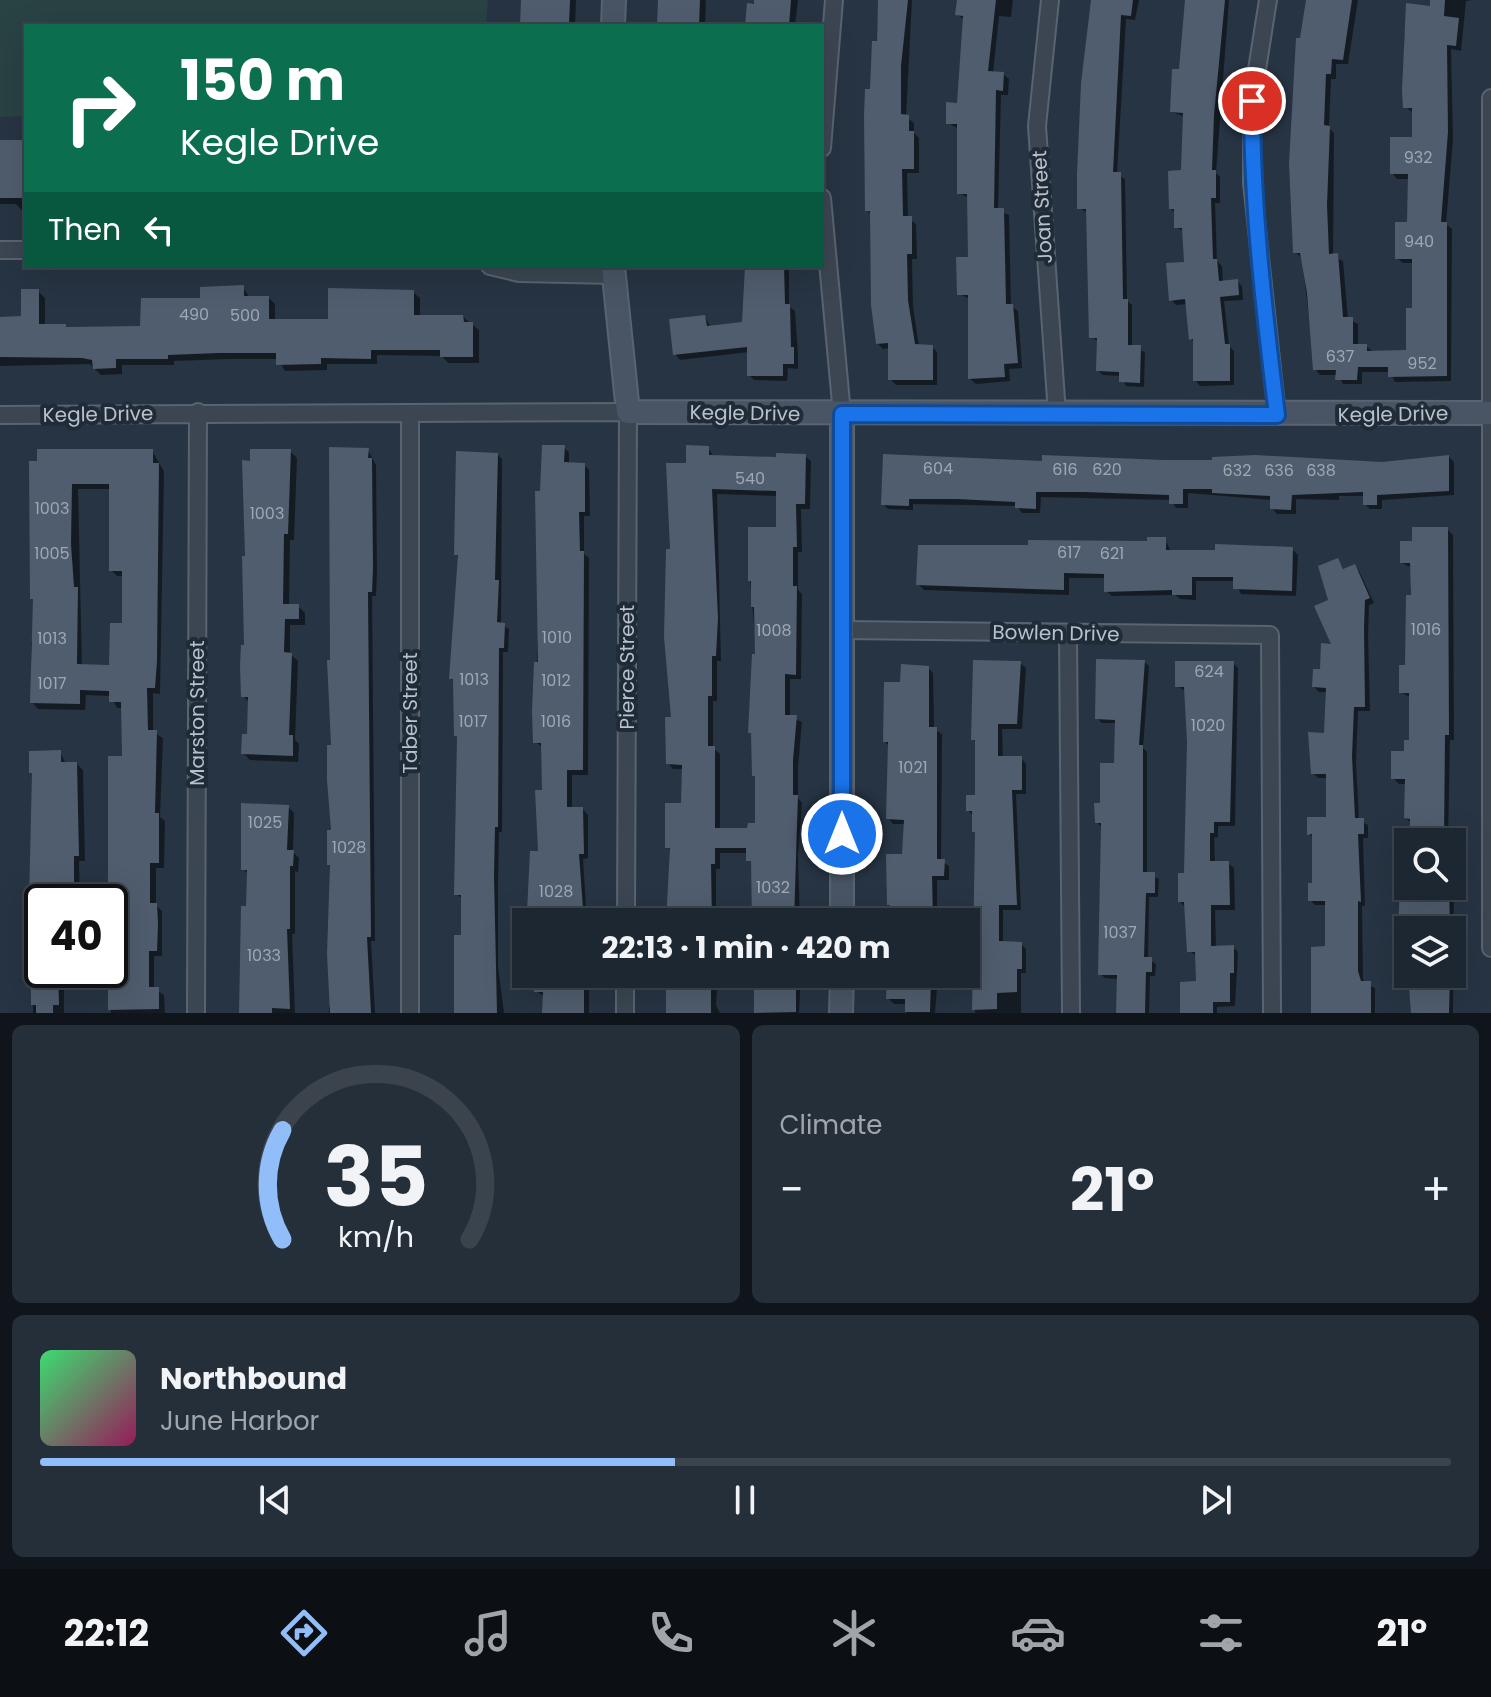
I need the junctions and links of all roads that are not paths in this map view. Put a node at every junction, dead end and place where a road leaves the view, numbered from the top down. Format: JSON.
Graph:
{"nodes":[{"id":1,"x":614,"y":0,"type":"edge"},
{"id":2,"x":834,"y":0,"type":"edge"},
{"id":3,"x":1050,"y":0,"type":"edge"},
{"id":4,"x":1268,"y":0,"type":"edge"},
{"id":5,"x":613,"y":24,"type":"edge"},
{"id":6,"x":1491,"y":98,"type":"edge"},
{"id":7,"x":824,"y":123,"type":"edge"},
{"id":8,"x":1491,"y":202,"type":"edge"},
{"id":9,"x":824,"y":220,"type":"edge"},
{"id":10,"x":0,"y":250,"type":"edge"},
{"id":11,"x":24,"y":250,"type":"edge"},
{"id":12,"x":519,"y":270,"type":"edge"},
{"id":13,"x":614,"y":270,"type":"edge"},
{"id":14,"x":198,"y":412,"type":"junction"},
{"id":15,"x":628,"y":412,"type":"junction"},
{"id":16,"x":1491,"y":413,"type":"edge"},
{"id":17,"x":410,"y":414,"type":"junction"},
{"id":18,"x":842,"y":414,"type":"junction"},
{"id":19,"x":1057,"y":414,"type":"junction"},
{"id":20,"x":0,"y":415,"type":"edge"},
{"id":21,"x":1277,"y":415,"type":"junction"},
{"id":22,"x":842,"y":630,"type":"junction"},
{"id":23,"x":1068,"y":634,"type":"junction"},
{"id":24,"x":626,"y":908,"type":"edge"},
{"id":25,"x":842,"y":908,"type":"edge"},
{"id":26,"x":1491,"y":948,"type":"edge"},
{"id":27,"x":625,"y":988,"type":"edge"},
{"id":28,"x":842,"y":988,"type":"edge"},
{"id":29,"x":196,"y":1013,"type":"edge"},
{"id":30,"x":410,"y":1013,"type":"edge"},
{"id":31,"x":625,"y":1013,"type":"edge"},
{"id":32,"x":841,"y":1013,"type":"edge"},
{"id":33,"x":1071,"y":1013,"type":"edge"},
{"id":34,"x":1272,"y":1013,"type":"edge"}],
"edges":[{"from":1,"to":5,"type":"street"},
{"from":2,"to":7,"type":"street"},
{"from":3,"to":19,"type":"street","name":"Joan Street"},
{"from":4,"to":21,"type":"street"},
{"from":6,"to":8,"type":"street"},
{"from":8,"to":16,"type":"street"},
{"from":9,"to":18,"type":"street"},
{"from":10,"to":11,"type":"street"},
{"from":12,"to":13,"type":"street"},
{"from":13,"to":15,"type":"street"},
{"from":14,"to":17,"type":"street","name":"Kegle Drive"},
{"from":14,"to":20,"type":"street","name":"Kegle Drive"},
{"from":14,"to":29,"type":"street","name":"Marston Street"},
{"from":15,"to":17,"type":"street","name":"Kegle Drive"},
{"from":15,"to":18,"type":"street","name":"Kegle Drive"},
{"from":15,"to":24,"type":"street","name":"Pierce Street"},
{"from":16,"to":21,"type":"street","name":"Kegle Drive"},
{"from":16,"to":26,"type":"street"},
{"from":17,"to":30,"type":"street","name":"Taber Street"},
{"from":18,"to":19,"type":"street","name":"Kegle Drive"},
{"from":18,"to":22,"type":"street"},
{"from":19,"to":21,"type":"street","name":"Kegle Drive"},
{"from":22,"to":23,"type":"street","name":"Bowlen Drive"},
{"from":22,"to":25,"type":"street"},
{"from":23,"to":33,"type":"street"},
{"from":23,"to":34,"type":"street","name":"Bowlen Drive"},
{"from":27,"to":31,"type":"street"},
{"from":28,"to":32,"type":"street"}]}
